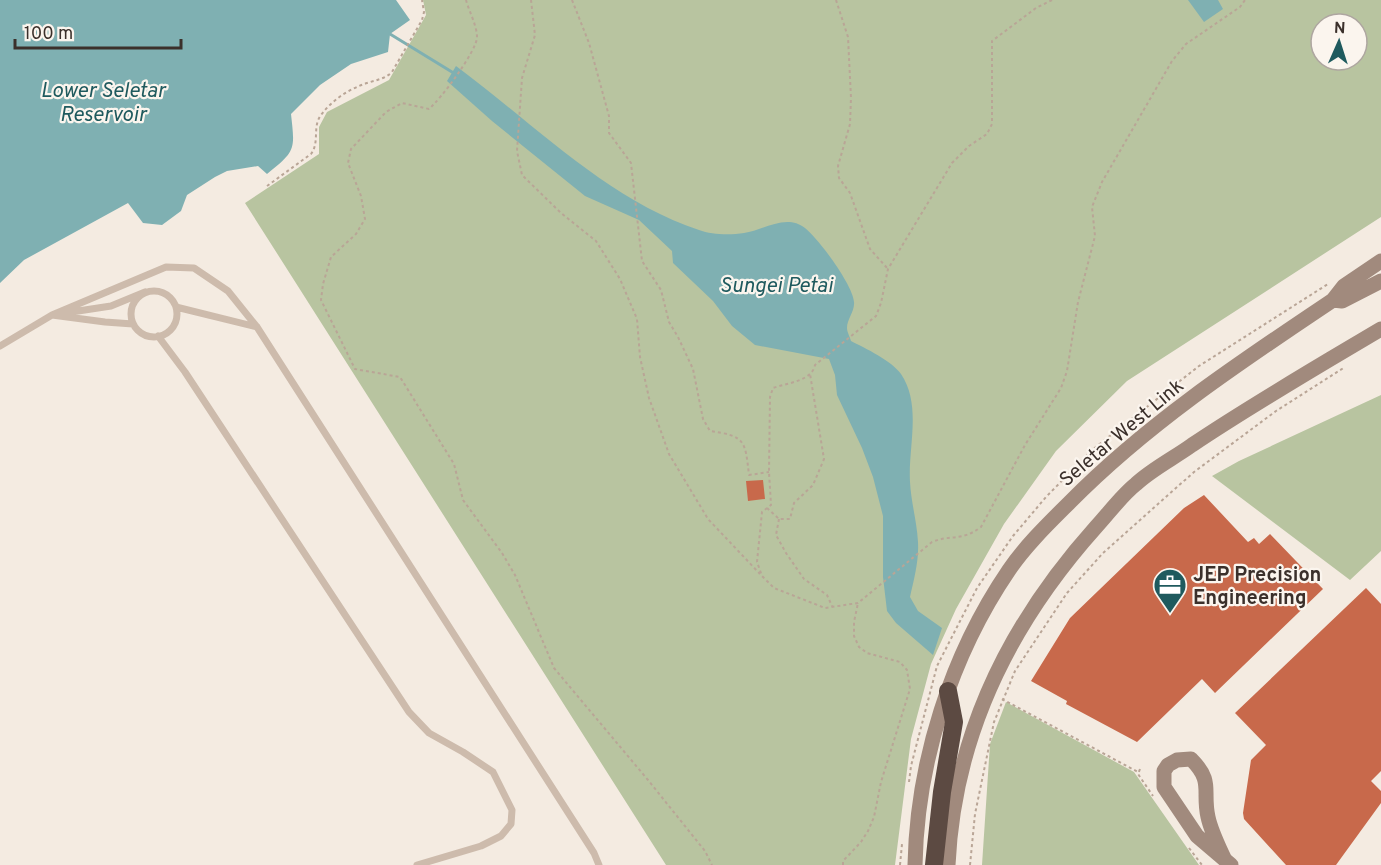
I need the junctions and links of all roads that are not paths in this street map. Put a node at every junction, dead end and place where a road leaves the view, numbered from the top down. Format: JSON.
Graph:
{"nodes":[{"id":1,"x":1381,"y":261,"type":"edge"},
{"id":2,"x":1381,"y":281,"type":"edge"},
{"id":3,"x":145,"y":292,"type":"junction"},
{"id":4,"x":1333,"y":300,"type":"junction"},
{"id":5,"x":176,"y":307,"type":"junction"},
{"id":6,"x":52,"y":315,"type":"junction"},
{"id":7,"x":133,"y":324,"type":"junction"},
{"id":8,"x":257,"y":327,"type":"junction"},
{"id":9,"x":1381,"y":328,"type":"edge"},
{"id":10,"x":158,"y":336,"type":"junction"},
{"id":11,"x":0,"y":346,"type":"edge"},
{"id":12,"x":948,"y":691,"type":"junction"},
{"id":13,"x":594,"y":853,"type":"junction"},
{"id":14,"x":1227,"y":862,"type":"edge"},
{"id":15,"x":417,"y":865,"type":"edge"},
{"id":16,"x":591,"y":865,"type":"edge"},
{"id":17,"x":599,"y":865,"type":"edge"},
{"id":18,"x":915,"y":865,"type":"edge"},
{"id":19,"x":934,"y":865,"type":"edge"},
{"id":20,"x":948,"y":865,"type":"edge"}],
"edges":[{"from":1,"to":4,"type":"main road","name":"Seletar West Link"},
{"from":2,"to":4,"type":"main road"},
{"from":3,"to":5,"type":"lane"},
{"from":3,"to":6,"type":"lane"},
{"from":3,"to":7,"type":"lane"},
{"from":4,"to":12,"type":"main road","name":"Seletar West Link"},
{"from":5,"to":8,"type":"lane"},
{"from":5,"to":10,"type":"lane"},
{"from":6,"to":7,"type":"lane"},
{"from":6,"to":8,"type":"lane"},
{"from":6,"to":11,"type":"lane"},
{"from":7,"to":10,"type":"lane"},
{"from":8,"to":13,"type":"lane"},
{"from":9,"to":20,"type":"main road"},
{"from":10,"to":15,"type":"lane"},
{"from":12,"to":18,"type":"main road","name":"Seletar West Link"},
{"from":12,"to":19,"type":"highway"},
{"from":13,"to":16,"type":"lane"},
{"from":13,"to":17,"type":"lane"},
{"from":14,"to":14,"type":"main road"}]}
